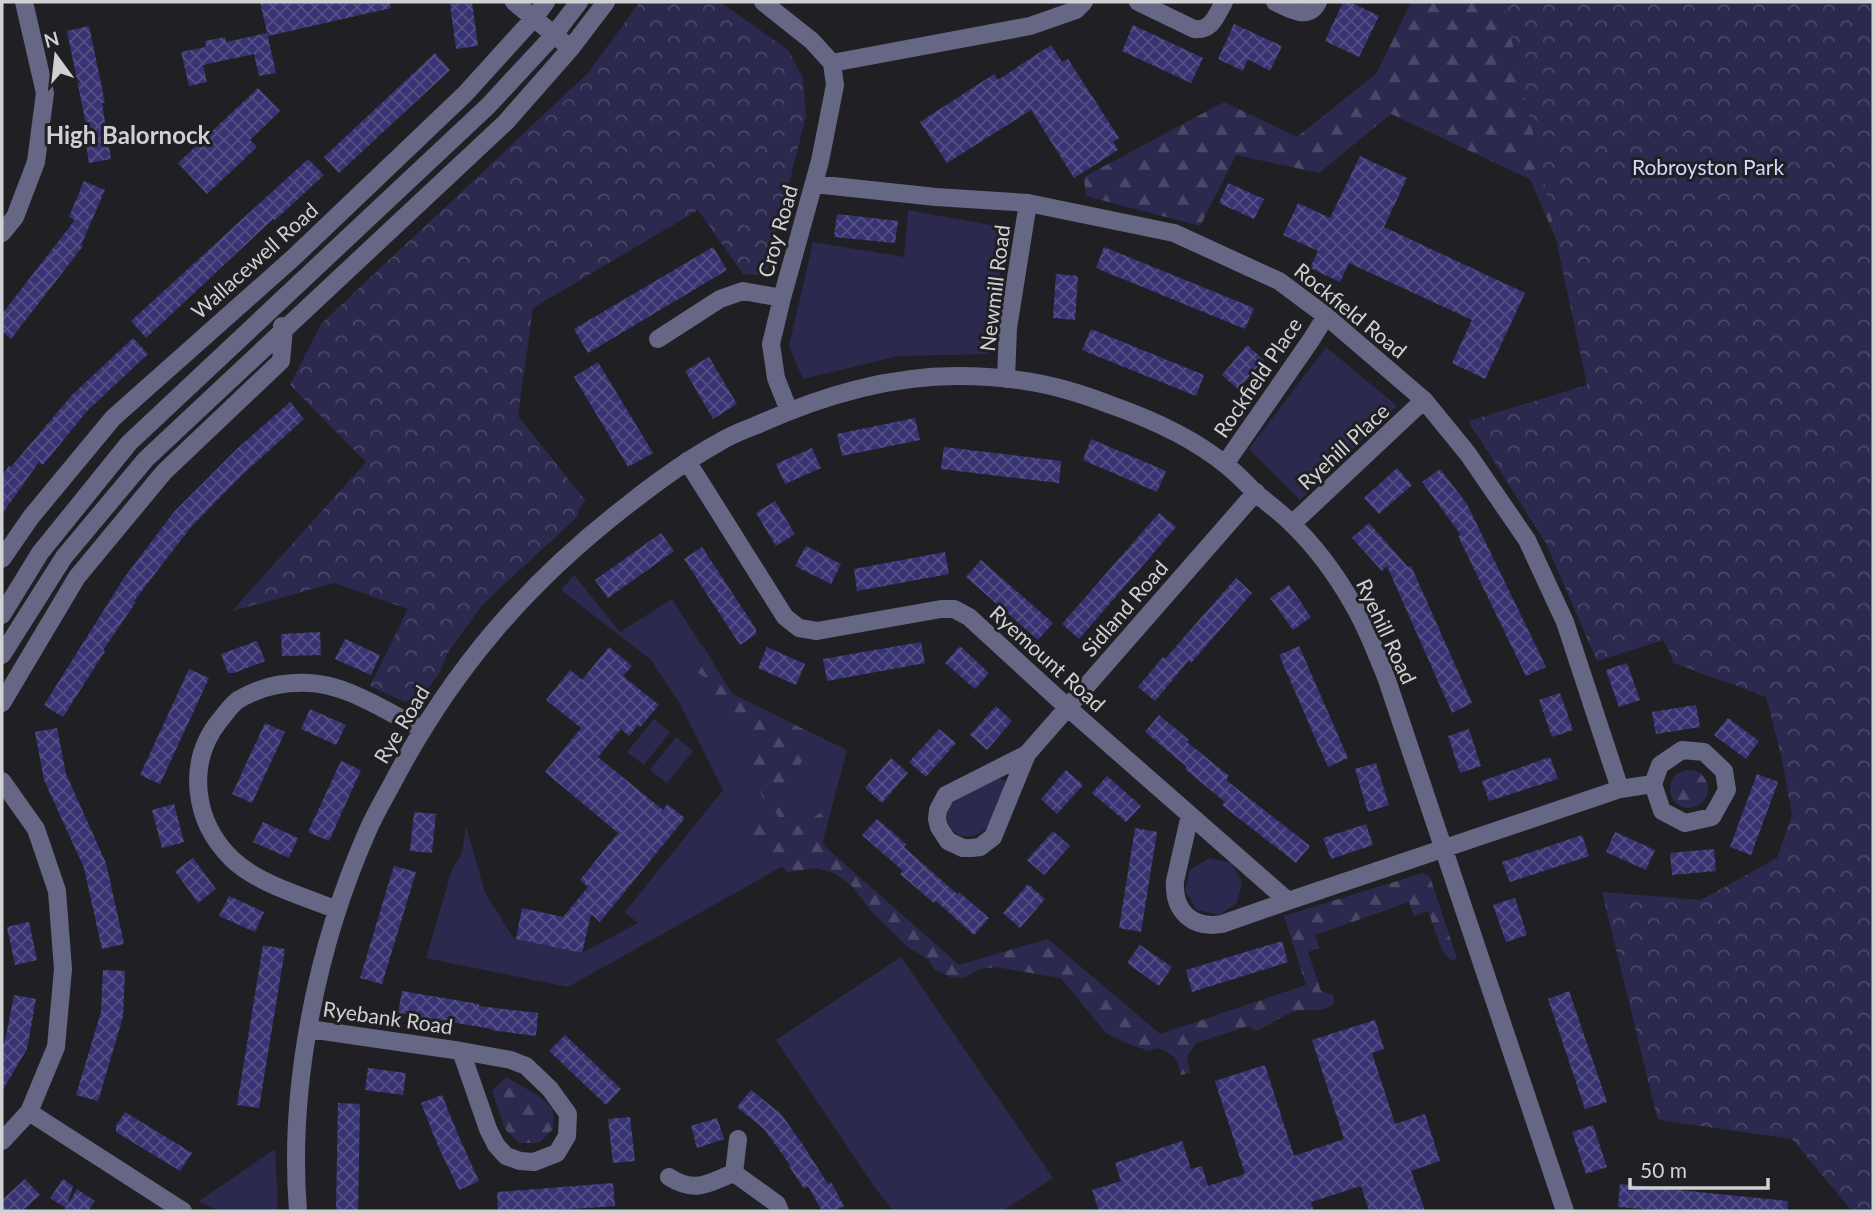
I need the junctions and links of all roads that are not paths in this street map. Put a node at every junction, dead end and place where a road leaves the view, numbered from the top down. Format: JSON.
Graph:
{"nodes":[{"id":1,"x":24,"y":2,"type":"edge"},
{"id":2,"x":514,"y":2,"type":"edge"},
{"id":3,"x":546,"y":2,"type":"edge"},
{"id":4,"x":579,"y":2,"type":"edge"},
{"id":5,"x":606,"y":2,"type":"edge"},
{"id":6,"x":763,"y":2,"type":"edge"},
{"id":7,"x":1084,"y":2,"type":"edge"},
{"id":8,"x":1138,"y":2,"type":"edge"},
{"id":9,"x":1224,"y":2,"type":"edge"},
{"id":10,"x":1275,"y":2,"type":"edge"},
{"id":11,"x":1318,"y":2,"type":"edge"},
{"id":12,"x":782,"y":8,"type":"edge"},
{"id":13,"x":534,"y":18,"type":"junction"},
{"id":14,"x":553,"y":36,"type":"junction"},
{"id":15,"x":571,"y":48,"type":"junction"},
{"id":16,"x":832,"y":63,"type":"junction"},
{"id":17,"x":814,"y":184,"type":"junction"},
{"id":18,"x":1028,"y":203,"type":"junction"},
{"id":19,"x":2,"y":233,"type":"edge"},
{"id":20,"x":782,"y":298,"type":"junction"},
{"id":21,"x":272,"y":307,"type":"junction"},
{"id":22,"x":1326,"y":316,"type":"junction"},
{"id":23,"x":284,"y":329,"type":"junction"},
{"id":24,"x":658,"y":339,"type":"dead end"},
{"id":25,"x":1006,"y":379,"type":"junction"},
{"id":26,"x":1424,"y":400,"type":"junction"},
{"id":27,"x":789,"y":411,"type":"junction"},
{"id":28,"x":687,"y":461,"type":"junction"},
{"id":29,"x":1225,"y":464,"type":"junction"},
{"id":30,"x":1256,"y":492,"type":"junction"},
{"id":31,"x":1292,"y":524,"type":"junction"},
{"id":32,"x":2,"y":559,"type":"edge"},
{"id":33,"x":2,"y":615,"type":"edge"},
{"id":34,"x":2,"y":655,"type":"edge"},
{"id":35,"x":2,"y":703,"type":"edge"},
{"id":36,"x":1067,"y":707,"type":"junction"},
{"id":37,"x":422,"y":729,"type":"junction"},
{"id":38,"x":1027,"y":754,"type":"junction"},
{"id":39,"x":2,"y":781,"type":"edge"},
{"id":40,"x":1653,"y":784,"type":"junction"},
{"id":41,"x":1620,"y":789,"type":"junction"},
{"id":42,"x":1190,"y":814,"type":"junction"},
{"id":43,"x":1444,"y":849,"type":"junction"},
{"id":44,"x":1288,"y":901,"type":"junction"},
{"id":45,"x":337,"y":909,"type":"junction"},
{"id":46,"x":309,"y":1029,"type":"junction"},
{"id":47,"x":461,"y":1051,"type":"junction"},
{"id":48,"x":29,"y":1112,"type":"junction"},
{"id":49,"x":737,"y":1139,"type":"dead end"},
{"id":50,"x":2,"y":1141,"type":"edge"},
{"id":51,"x":734,"y":1173,"type":"junction"},
{"id":52,"x":669,"y":1177,"type":"dead end"},
{"id":53,"x":183,"y":1211,"type":"edge"},
{"id":54,"x":298,"y":1211,"type":"edge"},
{"id":55,"x":780,"y":1211,"type":"edge"},
{"id":56,"x":1565,"y":1211,"type":"edge"}],
"edges":[{"from":1,"to":19,"type":"street"},
{"from":2,"to":13,"type":"street"},
{"from":3,"to":13,"type":"street","name":"Wallacewell Road"},
{"from":4,"to":14,"type":"street"},
{"from":5,"to":15,"type":"street"},
{"from":6,"to":12,"type":"street"},
{"from":7,"to":16,"type":"street"},
{"from":8,"to":9,"type":"street"},
{"from":10,"to":11,"type":"street"},
{"from":12,"to":16,"type":"street"},
{"from":13,"to":14,"type":"street"},
{"from":13,"to":32,"type":"street","name":"Wallacewell Road"},
{"from":14,"to":15,"type":"street"},
{"from":14,"to":21,"type":"street"},
{"from":15,"to":23,"type":"street"},
{"from":16,"to":17,"type":"street","name":"Croy Road"},
{"from":17,"to":18,"type":"street","name":"Rockfield Road"},
{"from":17,"to":20,"type":"street","name":"Croy Road"},
{"from":18,"to":22,"type":"street","name":"Rockfield Road"},
{"from":18,"to":25,"type":"street","name":"Newmill Road"},
{"from":20,"to":24,"type":"street"},
{"from":20,"to":27,"type":"street","name":"Croy Road"},
{"from":21,"to":23,"type":"street"},
{"from":21,"to":33,"type":"street"},
{"from":22,"to":26,"type":"street","name":"Rockfield Road"},
{"from":22,"to":29,"type":"street","name":"Rockfield Place"},
{"from":23,"to":34,"type":"street"},
{"from":23,"to":35,"type":"street"},
{"from":25,"to":27,"type":"street","name":"Ryehill Road"},
{"from":25,"to":29,"type":"street","name":"Ryehill Road"},
{"from":26,"to":31,"type":"street","name":"Ryehill Place"},
{"from":26,"to":41,"type":"street","name":"Rockfield Road"},
{"from":27,"to":28,"type":"street","name":"Rye Road"},
{"from":28,"to":36,"type":"street","name":"Ryemount Road"},
{"from":28,"to":37,"type":"street","name":"Rye Road"},
{"from":29,"to":30,"type":"street","name":"Ryehill Road"},
{"from":30,"to":31,"type":"street","name":"Ryehill Road"},
{"from":30,"to":36,"type":"street","name":"Sidland Road"},
{"from":31,"to":43,"type":"street","name":"Ryehill Road"},
{"from":36,"to":38,"type":"street","name":"Sidland Road"},
{"from":36,"to":42,"type":"street","name":"Ryemount Road"},
{"from":37,"to":45,"type":"street","name":"Rye Road"},
{"from":37,"to":45,"type":"street"},
{"from":38,"to":38,"type":"street","name":"Sidland Road"},
{"from":39,"to":48,"type":"street"},
{"from":40,"to":40,"type":"street"},
{"from":40,"to":41,"type":"street"},
{"from":41,"to":43,"type":"street"},
{"from":42,"to":44,"type":"street","name":"Ryemount Road"},
{"from":42,"to":44,"type":"street"},
{"from":43,"to":44,"type":"street"},
{"from":43,"to":56,"type":"street","name":"Ryehill Road"},
{"from":45,"to":46,"type":"street","name":"Rye Road"},
{"from":46,"to":47,"type":"street","name":"Ryebank Road"},
{"from":46,"to":54,"type":"street","name":"Rye Road"},
{"from":47,"to":47,"type":"street","name":"Ryebank Road"},
{"from":48,"to":50,"type":"street"},
{"from":48,"to":53,"type":"street"},
{"from":49,"to":51,"type":"street"},
{"from":51,"to":52,"type":"street"},
{"from":51,"to":55,"type":"street"}]}
